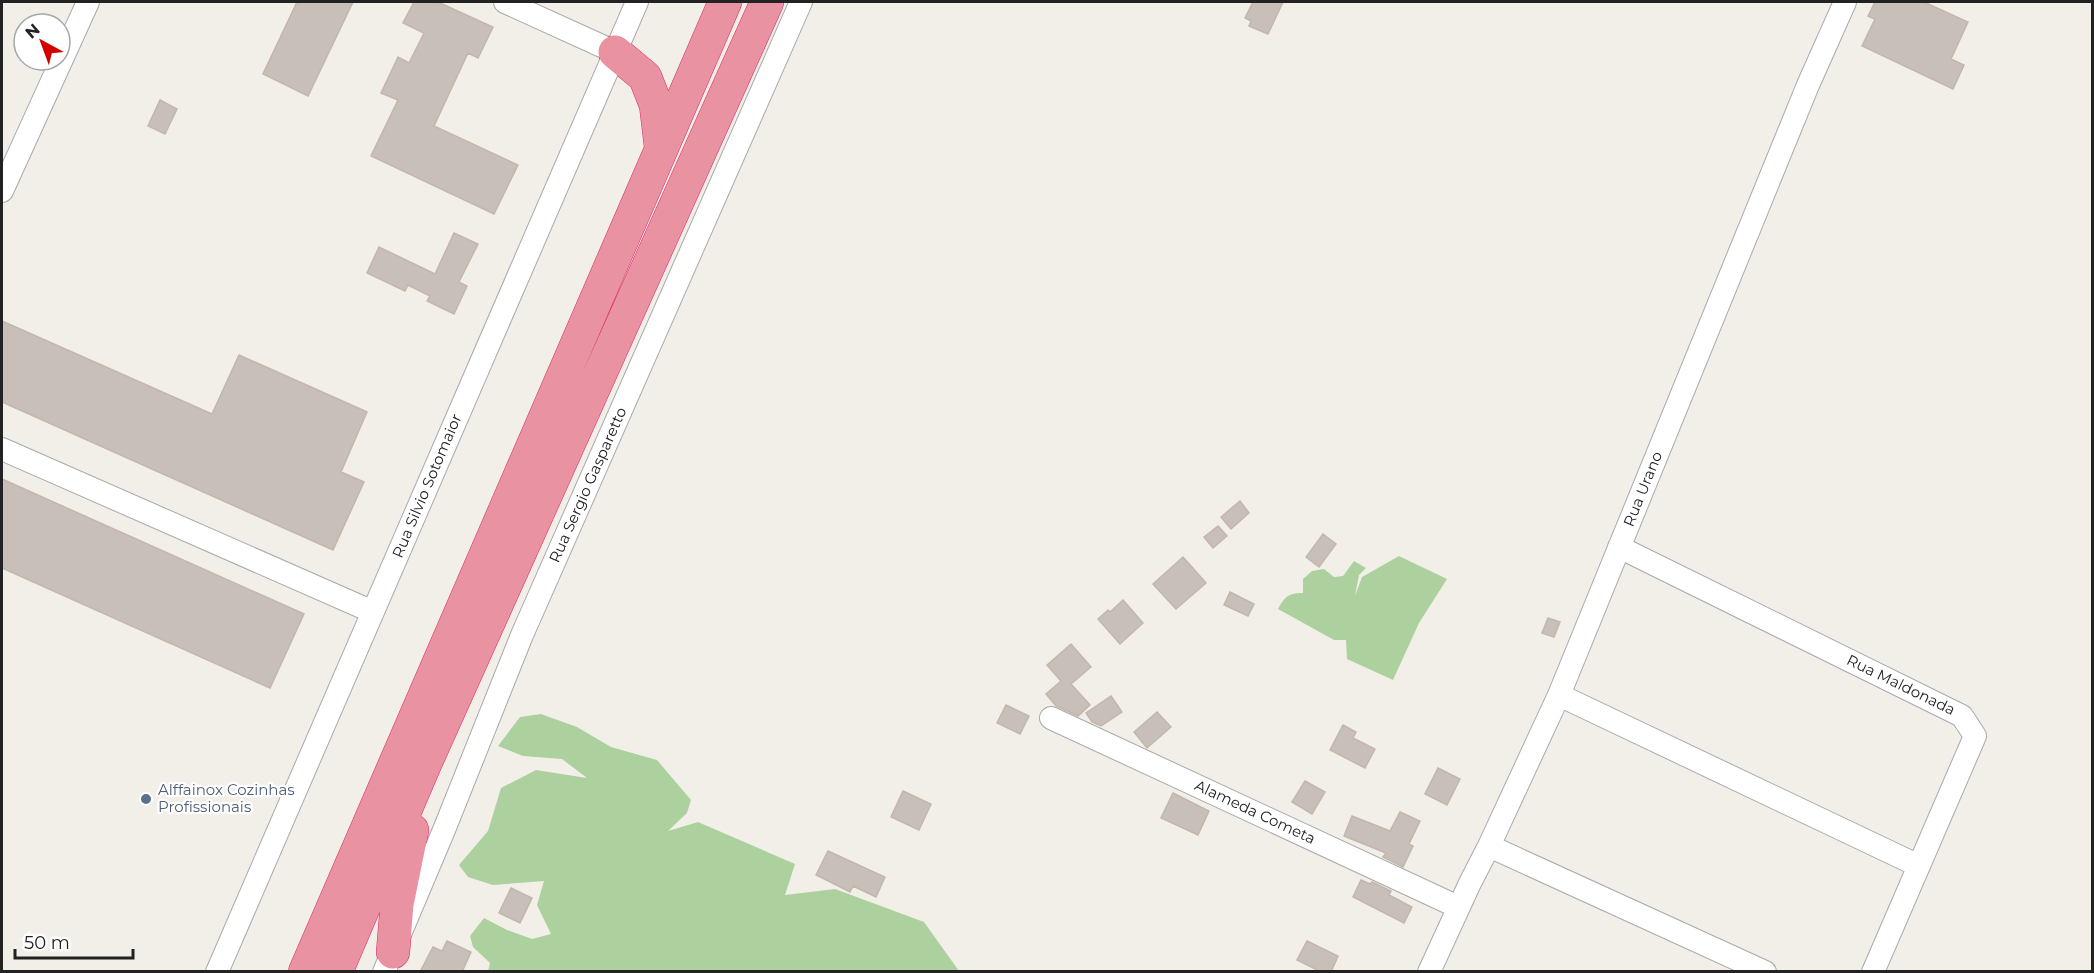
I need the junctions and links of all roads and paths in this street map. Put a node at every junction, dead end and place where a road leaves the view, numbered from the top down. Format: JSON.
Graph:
{"nodes":[{"id":1,"x":88,"y":2,"type":"edge"},
{"id":2,"x":504,"y":2,"type":"edge"},
{"id":3,"x":638,"y":2,"type":"edge"},
{"id":4,"x":725,"y":2,"type":"edge"},
{"id":5,"x":767,"y":2,"type":"edge"},
{"id":6,"x":801,"y":2,"type":"edge"},
{"id":7,"x":1845,"y":2,"type":"edge"},
{"id":8,"x":615,"y":51,"type":"junction"},
{"id":9,"x":661,"y":149,"type":"junction"},
{"id":10,"x":2,"y":191,"type":"edge"},
{"id":11,"x":2,"y":449,"type":"edge"},
{"id":12,"x":1619,"y":547,"type":"junction"},
{"id":13,"x":373,"y":612,"type":"junction"},
{"id":14,"x":1559,"y":694,"type":"junction"},
{"id":15,"x":1051,"y":718,"type":"dead end"},
{"id":16,"x":424,"y":766,"type":"junction"},
{"id":17,"x":1489,"y":846,"type":"junction"},
{"id":18,"x":1919,"y":866,"type":"junction"},
{"id":19,"x":1458,"y":907,"type":"junction"},
{"id":20,"x":389,"y":962,"type":"edge"},
{"id":21,"x":218,"y":972,"type":"edge"},
{"id":22,"x":305,"y":972,"type":"edge"},
{"id":23,"x":336,"y":972,"type":"edge"},
{"id":24,"x":1429,"y":972,"type":"edge"},
{"id":25,"x":1765,"y":972,"type":"edge"},
{"id":26,"x":1873,"y":972,"type":"edge"}],
"edges":[{"from":1,"to":10,"type":"street"},
{"from":2,"to":8,"type":"street"},
{"from":3,"to":8,"type":"street","name":"Rua Silvio Sotomaior"},
{"from":4,"to":9,"type":"highway"},
{"from":5,"to":16,"type":"highway"},
{"from":6,"to":20,"type":"street","name":"Rua Sergio Gasparetto"},
{"from":7,"to":12,"type":"street","name":"Rua Urano"},
{"from":8,"to":9,"type":"highway"},
{"from":8,"to":13,"type":"street","name":"Rua Silvio Sotomaior"},
{"from":9,"to":22,"type":"highway"},
{"from":11,"to":13,"type":"street"},
{"from":12,"to":14,"type":"street","name":"Rua Urano"},
{"from":12,"to":18,"type":"street","name":"Rua Maldonada"},
{"from":13,"to":21,"type":"street","name":"Rua Silvio Sotomaior"},
{"from":14,"to":17,"type":"street","name":"Rua Urano"},
{"from":14,"to":18,"type":"street"},
{"from":15,"to":19,"type":"street","name":"Alameda Cometa"},
{"from":16,"to":20,"type":"highway"},
{"from":16,"to":23,"type":"highway"},
{"from":17,"to":19,"type":"street","name":"Rua Urano"},
{"from":17,"to":25,"type":"street"},
{"from":18,"to":26,"type":"street","name":"Rua Maldonada"},
{"from":19,"to":24,"type":"street","name":"Rua Urano"}]}
